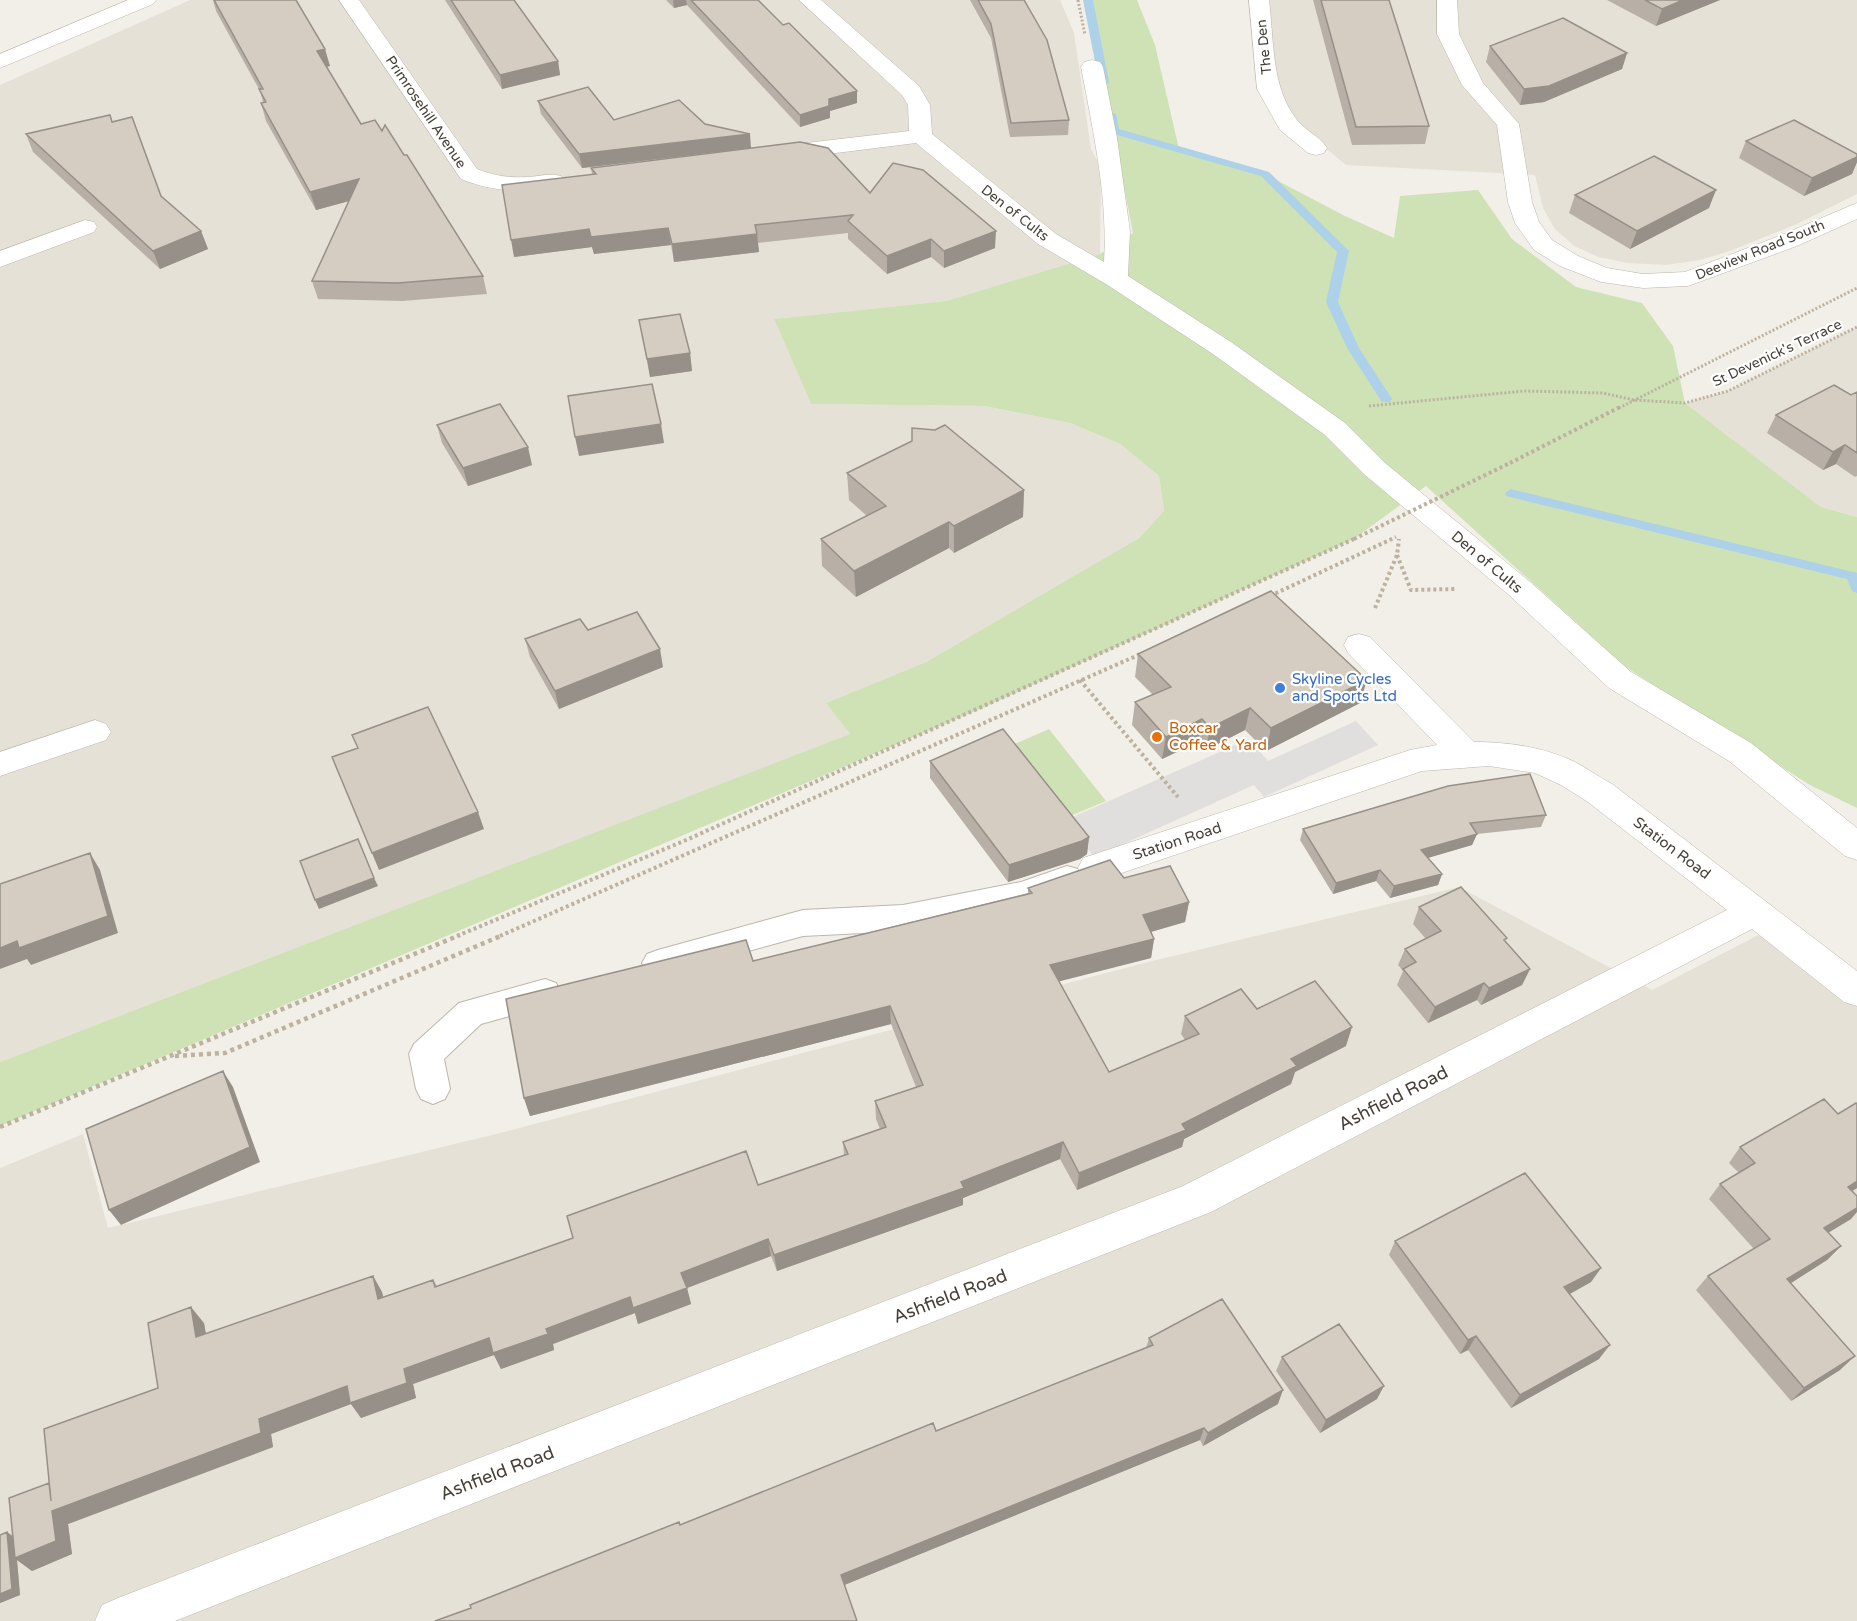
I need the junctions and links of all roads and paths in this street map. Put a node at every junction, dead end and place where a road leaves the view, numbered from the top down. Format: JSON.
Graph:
{"nodes":[{"id":1,"x":146,"y":0,"type":"edge"},
{"id":2,"x":350,"y":0,"type":"edge"},
{"id":3,"x":809,"y":0,"type":"edge"},
{"id":4,"x":1259,"y":0,"type":"edge"},
{"id":5,"x":1447,"y":0,"type":"edge"},
{"id":6,"x":0,"y":62,"type":"edge"},
{"id":7,"x":1092,"y":67,"type":"dead end"},
{"id":8,"x":921,"y":136,"type":"junction"},
{"id":9,"x":1316,"y":148,"type":"dead end"},
{"id":10,"x":755,"y":157,"type":"edge"},
{"id":11,"x":576,"y":178,"type":"edge"},
{"id":12,"x":1857,"y":210,"type":"edge"},
{"id":13,"x":85,"y":226,"type":"dead end"},
{"id":14,"x":3,"y":256,"type":"edge"},
{"id":15,"x":1115,"y":279,"type":"junction"},
{"id":16,"x":1857,"y":288,"type":"edge"},
{"id":17,"x":1857,"y":327,"type":"edge"},
{"id":18,"x":1634,"y":400,"type":"junction"},
{"id":19,"x":1316,"y":415,"type":"junction"},
{"id":20,"x":1400,"y":535,"type":"dead end"},
{"id":21,"x":1397,"y":555,"type":"dead end"},
{"id":22,"x":1259,"y":601,"type":"edge"},
{"id":23,"x":1359,"y":645,"type":"joint"},
{"id":24,"x":1154,"y":648,"type":"edge"},
{"id":25,"x":1080,"y":680,"type":"junction"},
{"id":26,"x":95,"y":732,"type":"dead end"},
{"id":27,"x":1466,"y":754,"type":"junction"},
{"id":28,"x":0,"y":764,"type":"edge"},
{"id":29,"x":1207,"y":831,"type":"junction"},
{"id":30,"x":1857,"y":847,"type":"edge"},
{"id":31,"x":1095,"y":868,"type":"joint"},
{"id":32,"x":1756,"y":911,"type":"junction"},
{"id":33,"x":631,"y":970,"type":"edge"},
{"id":34,"x":574,"y":985,"type":"edge"},
{"id":35,"x":1857,"y":991,"type":"edge"},
{"id":36,"x":170,"y":1056,"type":"junction"},
{"id":37,"x":433,"y":1089,"type":"dead end"},
{"id":38,"x":0,"y":1127,"type":"edge"},
{"id":39,"x":118,"y":1621,"type":"edge"}],
"edges":[{"from":1,"to":6,"type":"street"},
{"from":2,"to":11,"type":"street","name":"Primrosehill Avenue"},
{"from":3,"to":8,"type":"street"},
{"from":4,"to":9,"type":"street","name":"The Den"},
{"from":5,"to":12,"type":"street","name":"Deeview Road South"},
{"from":7,"to":15,"type":"street"},
{"from":8,"to":10,"type":"street"},
{"from":8,"to":15,"type":"street","name":"Den of Cults"},
{"from":13,"to":14,"type":"street"},
{"from":15,"to":19,"type":"street","name":"Den of Cults"},
{"from":16,"to":18,"type":"path"},
{"from":17,"to":18,"type":"path","name":"St Devenick's Terrace"},
{"from":18,"to":19,"type":"path","name":"St Devenick's Terrace"},
{"from":18,"to":36,"type":"path","bridge":true},
{"from":19,"to":30,"type":"street","name":"Den of Cults"},
{"from":20,"to":22,"type":"path"},
{"from":21,"to":23,"type":"path"},
{"from":23,"to":27,"type":"street"},
{"from":24,"to":25,"type":"path"},
{"from":25,"to":29,"type":"path"},
{"from":25,"to":36,"type":"path"},
{"from":26,"to":28,"type":"street"},
{"from":27,"to":29,"type":"street","name":"Station Road"},
{"from":27,"to":32,"type":"street","name":"Station Road"},
{"from":29,"to":31,"type":"street","name":"Station Road"},
{"from":31,"to":33,"type":"lane"},
{"from":32,"to":35,"type":"street","name":"Station Road"},
{"from":32,"to":39,"type":"street","name":"Ashfield Road"},
{"from":34,"to":37,"type":"lane"},
{"from":36,"to":38,"type":"path"}]}
